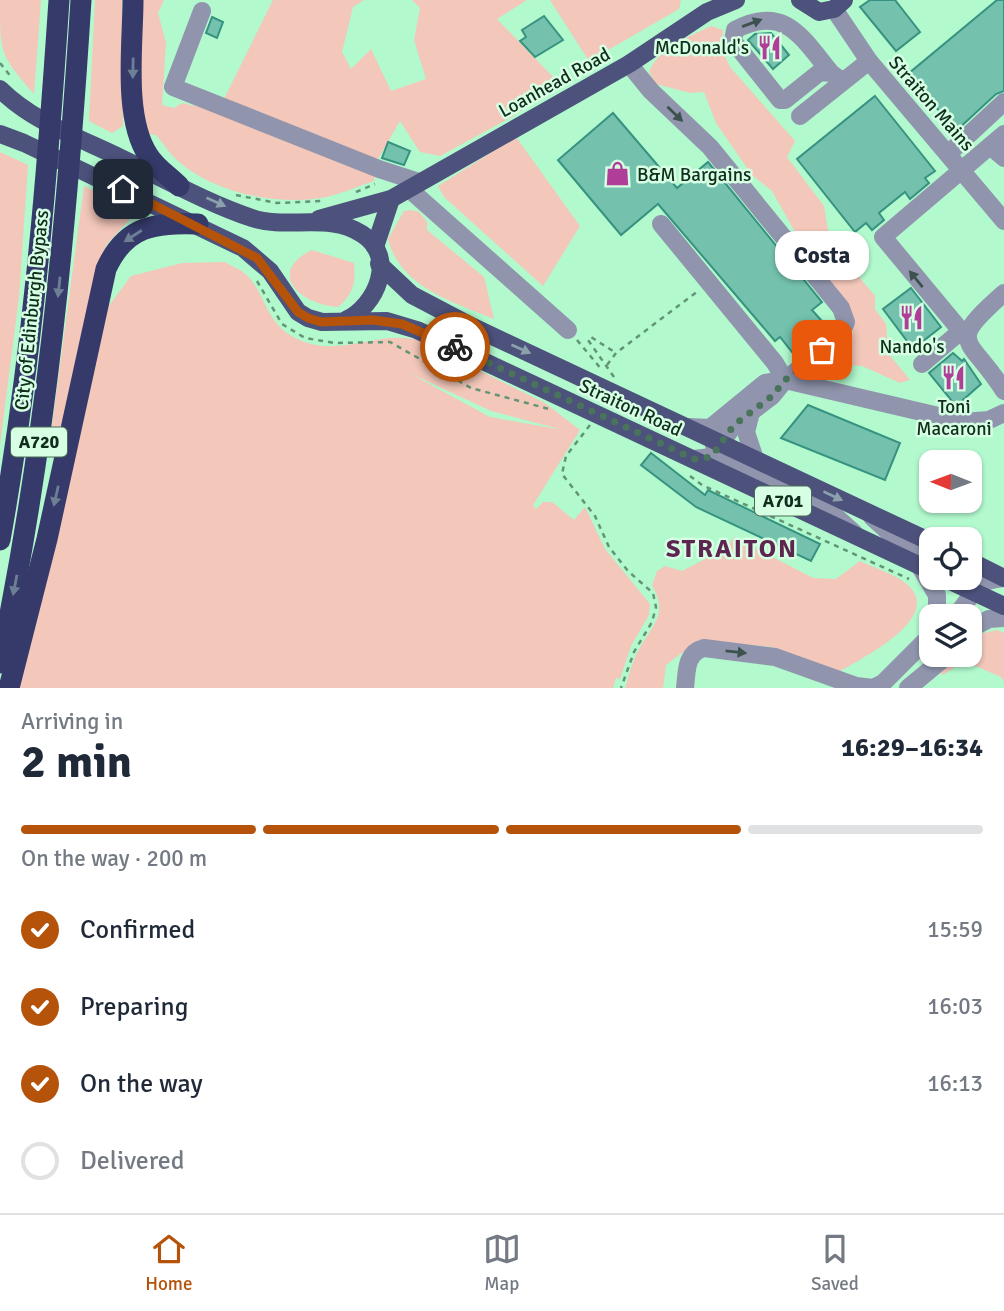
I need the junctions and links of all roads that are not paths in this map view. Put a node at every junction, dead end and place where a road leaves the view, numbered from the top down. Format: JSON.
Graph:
{"nodes":[{"id":1,"x":58,"y":0,"type":"edge"},
{"id":2,"x":81,"y":0,"type":"edge"},
{"id":3,"x":133,"y":0,"type":"edge"},
{"id":4,"x":736,"y":0,"type":"edge"},
{"id":5,"x":800,"y":0,"type":"edge"},
{"id":6,"x":839,"y":5,"type":"edge"},
{"id":7,"x":703,"y":6,"type":"edge"},
{"id":8,"x":202,"y":11,"type":"dead end"},
{"id":9,"x":787,"y":25,"type":"junction"},
{"id":10,"x":742,"y":55,"type":"junction"},
{"id":11,"x":869,"y":61,"type":"junction"},
{"id":12,"x":629,"y":64,"type":"junction"},
{"id":13,"x":839,"y":76,"type":"junction"},
{"id":14,"x":6,"y":84,"type":"edge"},
{"id":15,"x":1004,"y":102,"type":"edge"},
{"id":16,"x":800,"y":116,"type":"dead end"},
{"id":17,"x":0,"y":134,"type":"edge"},
{"id":18,"x":1004,"y":134,"type":"edge"},
{"id":19,"x":997,"y":152,"type":"edge"},
{"id":20,"x":949,"y":153,"type":"junction"},
{"id":21,"x":961,"y":169,"type":"junction"},
{"id":22,"x":413,"y":185,"type":"junction"},
{"id":23,"x":178,"y":186,"type":"junction"},
{"id":24,"x":391,"y":200,"type":"junction"},
{"id":25,"x":312,"y":221,"type":"junction"},
{"id":26,"x":1004,"y":221,"type":"edge"},
{"id":27,"x":661,"y":224,"type":"dead end"},
{"id":28,"x":198,"y":225,"type":"junction"},
{"id":29,"x":377,"y":256,"type":"junction"},
{"id":30,"x":1004,"y":293,"type":"edge"},
{"id":31,"x":346,"y":320,"type":"junction"},
{"id":32,"x":568,"y":330,"type":"road end"},
{"id":33,"x":964,"y":332,"type":"junction"},
{"id":34,"x":922,"y":364,"type":"dead end"},
{"id":35,"x":785,"y":380,"type":"junction"},
{"id":36,"x":1004,"y":391,"type":"edge"},
{"id":37,"x":751,"y":412,"type":"junction"},
{"id":38,"x":1004,"y":413,"type":"edge"},
{"id":39,"x":719,"y":422,"type":"junction"},
{"id":40,"x":688,"y":427,"type":"junction"},
{"id":41,"x":718,"y":445,"type":"junction"},
{"id":42,"x":755,"y":459,"type":"junction"},
{"id":43,"x":689,"y":466,"type":"junction"},
{"id":44,"x":867,"y":512,"type":"junction"},
{"id":45,"x":856,"y":535,"type":"junction"},
{"id":46,"x":919,"y":536,"type":"edge"},
{"id":47,"x":0,"y":540,"type":"edge"},
{"id":48,"x":919,"y":556,"type":"edge"},
{"id":49,"x":919,"y":560,"type":"edge"},
{"id":50,"x":982,"y":567,"type":"edge"},
{"id":51,"x":1004,"y":578,"type":"edge"},
{"id":52,"x":982,"y":581,"type":"edge"},
{"id":53,"x":979,"y":590,"type":"edge"},
{"id":54,"x":1004,"y":606,"type":"edge"},
{"id":55,"x":1004,"y":618,"type":"edge"},
{"id":56,"x":982,"y":622,"type":"edge"},
{"id":57,"x":919,"y":647,"type":"edge"},
{"id":58,"x":0,"y":663,"type":"edge"},
{"id":59,"x":936,"y":667,"type":"edge"},
{"id":60,"x":686,"y":682,"type":"edge"},
{"id":61,"x":922,"y":682,"type":"edge"},
{"id":62,"x":881,"y":687,"type":"edge"},
{"id":63,"x":9,"y":688,"type":"edge"},
{"id":64,"x":908,"y":688,"type":"edge"}],
"edges":[{"from":1,"to":47,"type":"highway","name":"City of Edinburgh Bypass","number":"A720"},
{"from":2,"to":58,"type":"highway","name":"City of Edinburgh Bypass","number":"A720","one_way":true},
{"from":3,"to":23,"type":"highway","one_way":true},
{"from":4,"to":7,"type":"main road","name":"Loanhead Road"},
{"from":5,"to":6,"type":"main road"},
{"from":6,"to":11,"type":"street","name":"Straiton Mains"},
{"from":7,"to":12,"type":"main road","name":"Loanhead Road"},
{"from":8,"to":22,"type":"street"},
{"from":10,"to":9,"type":"street","one_way":true},
{"from":9,"to":10,"type":"street"},
{"from":9,"to":13,"type":"street"},
{"from":10,"to":13,"type":"street"},
{"from":11,"to":13,"type":"street"},
{"from":11,"to":20,"type":"street","name":"Straiton Mains"},
{"from":12,"to":22,"type":"main road","name":"Loanhead Road"},
{"from":12,"to":35,"type":"street","one_way":true},
{"from":13,"to":16,"type":"street"},
{"from":14,"to":23,"type":"main road","name":"Straiton Road","number":"A701"},
{"from":15,"to":20,"type":"street"},
{"from":17,"to":28,"type":"main road","name":"Straiton Road","number":"A701"},
{"from":18,"to":19,"type":"street"},
{"from":19,"to":21,"type":"street"},
{"from":20,"to":21,"type":"street","name":"Straiton Mains"},
{"from":21,"to":26,"type":"street","name":"Straiton Mains"},
{"from":33,"to":21,"type":"street","one_way":true},
{"from":22,"to":24,"type":"main road","name":"Loanhead Road"},
{"from":22,"to":32,"type":"street"},
{"from":23,"to":25,"type":"main road","name":"Straiton Road","number":"A701","one_way":true},
{"from":24,"to":25,"type":"main road","name":"Loanhead Road"},
{"from":24,"to":29,"type":"main road"},
{"from":25,"to":29,"type":"main road","name":"Straiton Road","number":"A701"},
{"from":27,"to":35,"type":"street"},
{"from":28,"to":31,"type":"main road","name":"Straiton Road","number":"A701"},
{"from":28,"to":63,"type":"highway","one_way":true},
{"from":29,"to":31,"type":"main road"},
{"from":29,"to":40,"type":"main road","name":"Straiton Road","number":"A701","one_way":true},
{"from":30,"to":33,"type":"street"},
{"from":31,"to":43,"type":"main road","name":"Straiton Road","number":"A701"},
{"from":33,"to":34,"type":"street"},
{"from":33,"to":36,"type":"street"},
{"from":35,"to":37,"type":"street"},
{"from":35,"to":38,"type":"street"},
{"from":35,"to":39,"type":"street"},
{"from":37,"to":41,"type":"street"},
{"from":37,"to":42,"type":"street"},
{"from":39,"to":40,"type":"street"},
{"from":39,"to":41,"type":"street"},
{"from":40,"to":41,"type":"main road","name":"Straiton Road","number":"A701"},
{"from":41,"to":42,"type":"main road","name":"Straiton Road","number":"A701"},
{"from":41,"to":43,"type":"street"},
{"from":41,"to":45,"type":"street"},
{"from":42,"to":44,"type":"main road","name":"Straiton Road","number":"A701","one_way":true},
{"from":43,"to":45,"type":"main road","name":"Straiton Road","number":"A701"},
{"from":44,"to":46,"type":"main road","name":"Straiton Road","number":"A701"},
{"from":44,"to":48,"type":"street"},
{"from":45,"to":49,"type":"main road","name":"Straiton Road","number":"A701"},
{"from":50,"to":51,"type":"main road"},
{"from":51,"to":52,"type":"street"},
{"from":53,"to":54,"type":"main road"},
{"from":55,"to":56,"type":"street"},
{"from":57,"to":62,"type":"street"},
{"from":59,"to":61,"type":"street"},
{"from":60,"to":62,"type":"street","one_way":true},
{"from":61,"to":64,"type":"street"}]}
